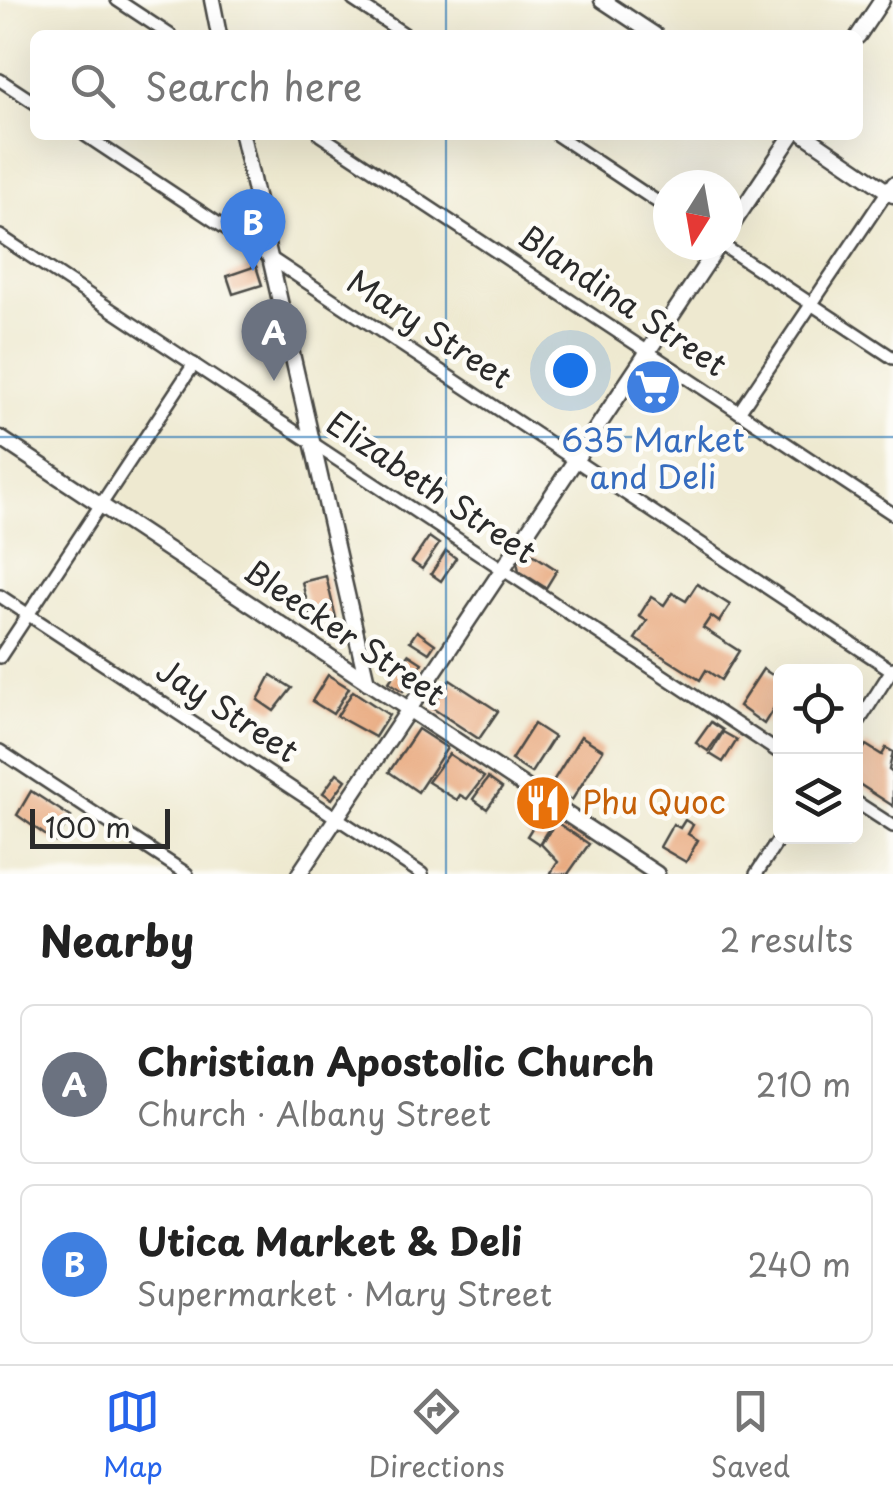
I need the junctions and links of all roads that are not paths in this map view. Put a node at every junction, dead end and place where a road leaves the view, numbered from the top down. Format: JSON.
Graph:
{"nodes":[{"id":1,"x":117,"y":0,"type":"edge"},
{"id":2,"x":212,"y":0,"type":"edge"},
{"id":3,"x":354,"y":0,"type":"edge"},
{"id":4,"x":602,"y":0,"type":"edge"},
{"id":5,"x":882,"y":0,"type":"edge"},
{"id":6,"x":162,"y":30,"type":"edge"},
{"id":7,"x":218,"y":30,"type":"edge"},
{"id":8,"x":399,"y":30,"type":"edge"},
{"id":9,"x":647,"y":30,"type":"edge"},
{"id":10,"x":862,"y":30,"type":"edge"},
{"id":11,"x":0,"y":80,"type":"edge"},
{"id":12,"x":30,"y":100,"type":"edge"},
{"id":13,"x":92,"y":140,"type":"edge"},
{"id":14,"x":243,"y":140,"type":"edge"},
{"id":15,"x":328,"y":140,"type":"edge"},
{"id":16,"x":564,"y":140,"type":"edge"},
{"id":17,"x":789,"y":140,"type":"edge"},
{"id":18,"x":813,"y":140,"type":"edge"},
{"id":19,"x":891,"y":190,"type":"edge"},
{"id":20,"x":653,"y":199,"type":"edge"},
{"id":21,"x":743,"y":208,"type":"edge"},
{"id":22,"x":0,"y":236,"type":"edge"},
{"id":23,"x":272,"y":260,"type":"junction"},
{"id":24,"x":710,"y":260,"type":"edge"},
{"id":25,"x":743,"y":260,"type":"edge"},
{"id":26,"x":812,"y":304,"type":"junction"},
{"id":27,"x":647,"y":352,"type":"junction"},
{"id":28,"x":893,"y":358,"type":"edge"},
{"id":29,"x":194,"y":364,"type":"junction"},
{"id":30,"x":739,"y":412,"type":"junction"},
{"id":31,"x":0,"y":438,"type":"edge"},
{"id":32,"x":314,"y":443,"type":"junction"},
{"id":33,"x":574,"y":459,"type":"junction"},
{"id":34,"x":101,"y":505,"type":"junction"},
{"id":35,"x":893,"y":514,"type":"edge"},
{"id":36,"x":503,"y":569,"type":"junction"},
{"id":37,"x":0,"y":596,"type":"edge"},
{"id":38,"x":28,"y":614,"type":"junction"},
{"id":39,"x":0,"y":656,"type":"edge"},
{"id":40,"x":893,"y":670,"type":"edge"},
{"id":41,"x":368,"y":682,"type":"junction"},
{"id":42,"x":411,"y":711,"type":"junction"},
{"id":43,"x":863,"y":715,"type":"edge"},
{"id":44,"x":773,"y":748,"type":"edge"},
{"id":45,"x":0,"y":750,"type":"edge"},
{"id":46,"x":863,"y":807,"type":"edge"},
{"id":47,"x":337,"y":817,"type":"junction"},
{"id":48,"x":893,"y":826,"type":"edge"},
{"id":49,"x":775,"y":844,"type":"edge"},
{"id":50,"x":187,"y":874,"type":"edge"},
{"id":51,"x":299,"y":874,"type":"edge"},
{"id":52,"x":422,"y":874,"type":"edge"},
{"id":53,"x":657,"y":874,"type":"edge"},
{"id":54,"x":756,"y":874,"type":"edge"}],
"edges":[{"from":1,"to":6,"type":"street"},
{"from":2,"to":7,"type":"street"},
{"from":3,"to":8,"type":"street"},
{"from":4,"to":9,"type":"street"},
{"from":5,"to":10,"type":"street"},
{"from":11,"to":12,"type":"street"},
{"from":13,"to":23,"type":"street","name":"Mary Street"},
{"from":14,"to":23,"type":"street"},
{"from":15,"to":27,"type":"street","name":"Blandina Street"},
{"from":16,"to":20,"type":"street"},
{"from":17,"to":21,"type":"street"},
{"from":18,"to":19,"type":"street"},
{"from":19,"to":26,"type":"street"},
{"from":22,"to":29,"type":"street","name":"Elizabeth Street"},
{"from":23,"to":32,"type":"street"},
{"from":23,"to":33,"type":"street","name":"Mary Street"},
{"from":24,"to":27,"type":"street"},
{"from":25,"to":26,"type":"street"},
{"from":26,"to":28,"type":"street"},
{"from":26,"to":30,"type":"street"},
{"from":27,"to":30,"type":"street","name":"Blandina Street"},
{"from":27,"to":33,"type":"street"},
{"from":29,"to":32,"type":"street","name":"Elizabeth Street"},
{"from":29,"to":34,"type":"street"},
{"from":30,"to":35,"type":"street","name":"Blandina Street"},
{"from":31,"to":34,"type":"street","name":"Bleecker Street"},
{"from":32,"to":36,"type":"street","name":"Elizabeth Street"},
{"from":32,"to":41,"type":"street"},
{"from":33,"to":36,"type":"street"},
{"from":33,"to":40,"type":"street","name":"Mary Street"},
{"from":34,"to":38,"type":"street"},
{"from":34,"to":41,"type":"street","name":"Bleecker Street"},
{"from":36,"to":42,"type":"street"},
{"from":36,"to":44,"type":"street","name":"Elizabeth Street"},
{"from":37,"to":38,"type":"street","name":"Jay Street"},
{"from":38,"to":39,"type":"street"},
{"from":38,"to":47,"type":"street","name":"Jay Street"},
{"from":40,"to":43,"type":"street"},
{"from":41,"to":42,"type":"street","name":"Bleecker Street"},
{"from":42,"to":47,"type":"street"},
{"from":42,"to":53,"type":"street","name":"Bleecker Street"},
{"from":45,"to":50,"type":"street"},
{"from":46,"to":48,"type":"street"},
{"from":47,"to":51,"type":"street"},
{"from":47,"to":52,"type":"street","name":"Jay Street"},
{"from":49,"to":54,"type":"street"}]}
